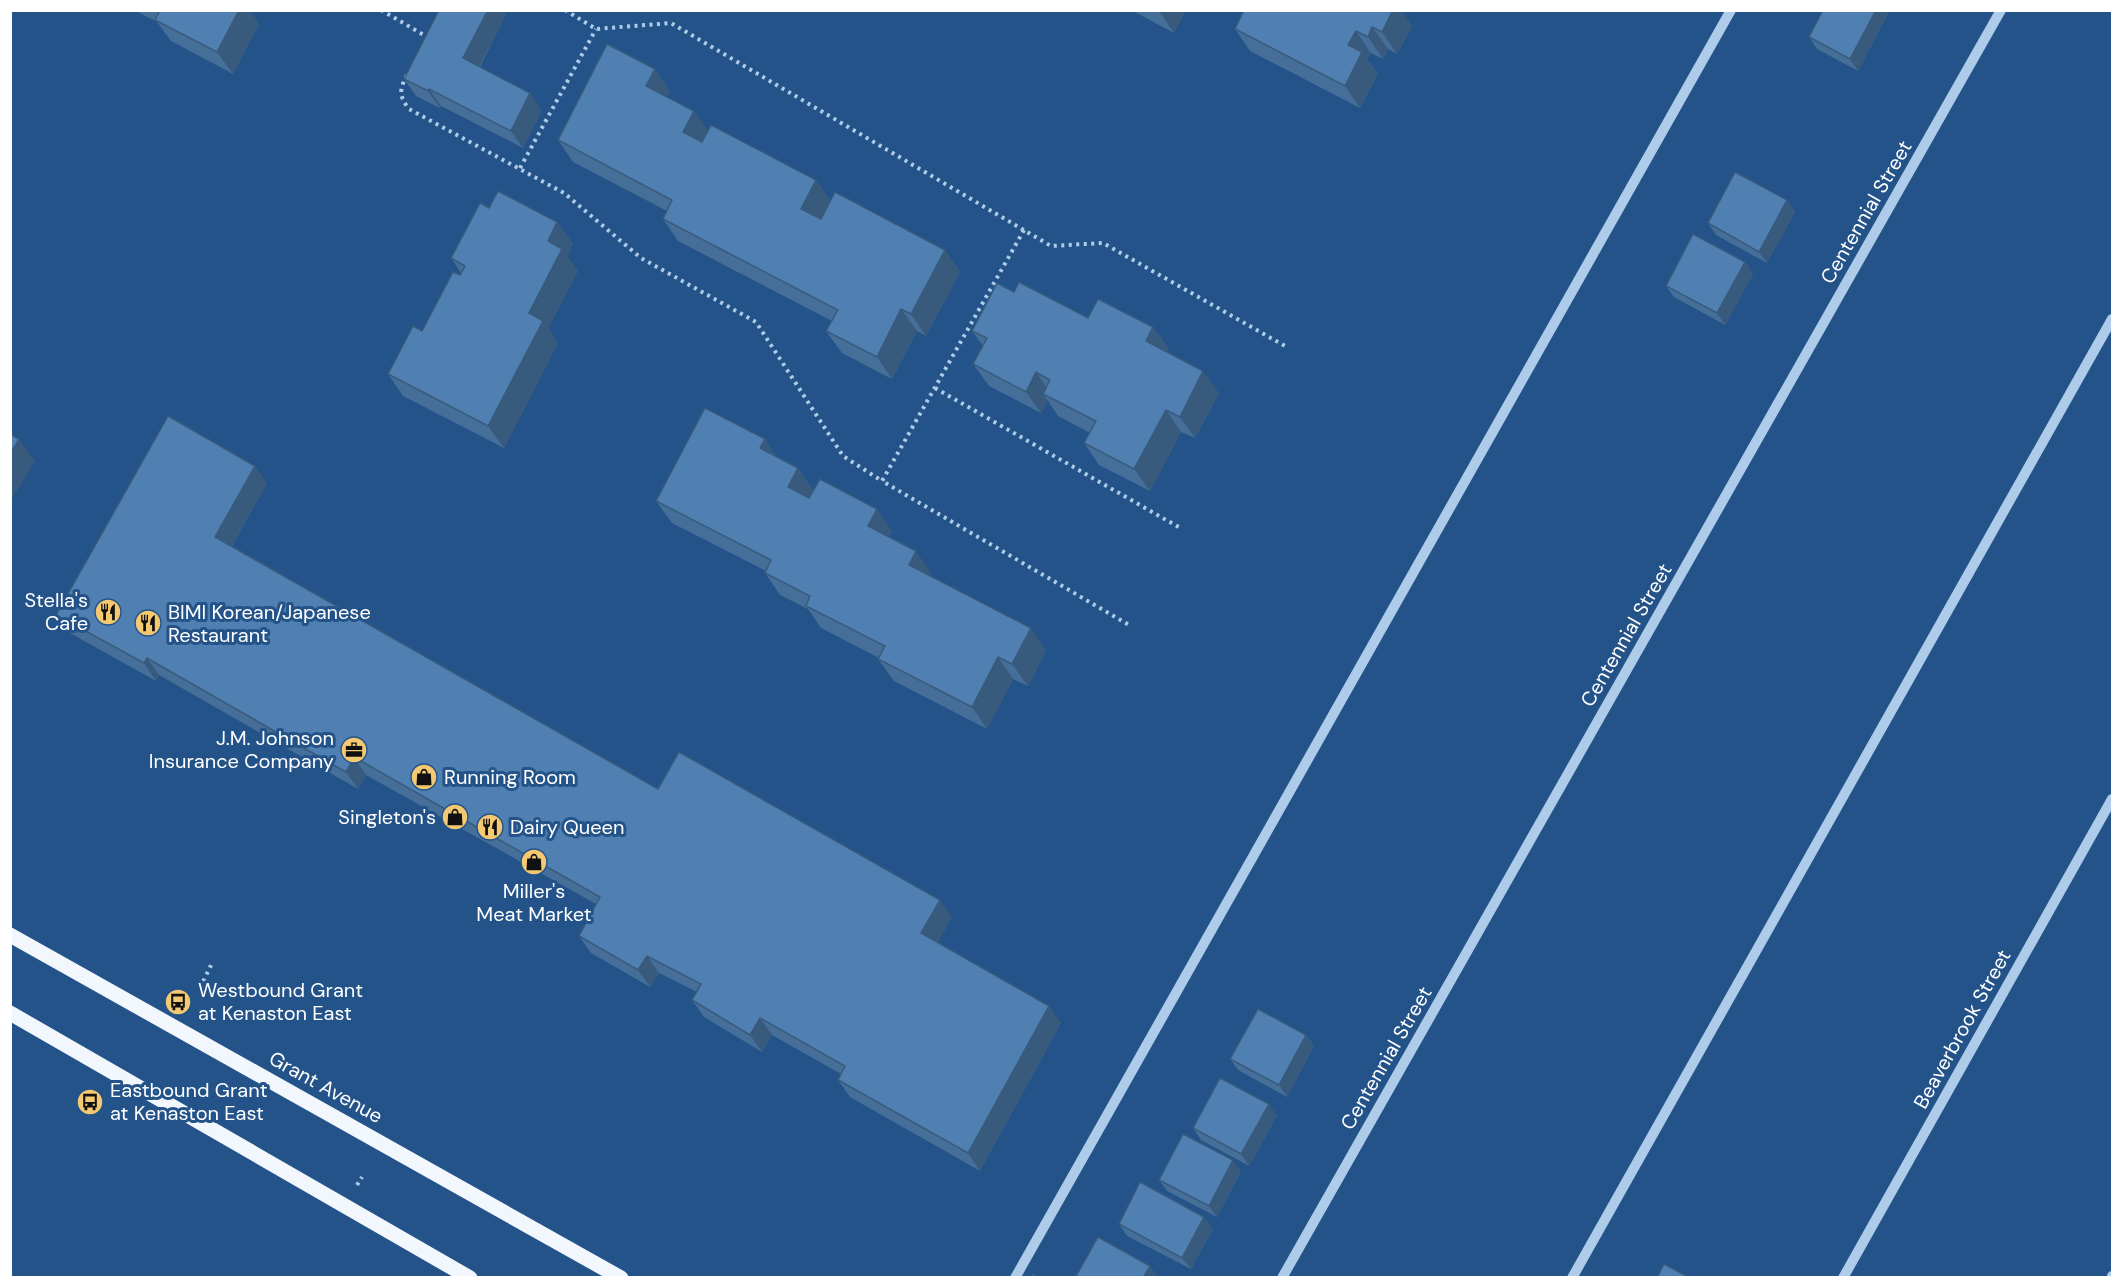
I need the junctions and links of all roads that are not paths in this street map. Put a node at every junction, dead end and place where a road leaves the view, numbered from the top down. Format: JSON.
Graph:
{"nodes":[{"id":1,"x":1731,"y":10,"type":"edge"},
{"id":2,"x":2001,"y":10,"type":"edge"},
{"id":3,"x":2112,"y":319,"type":"edge"},
{"id":4,"x":2112,"y":799,"type":"edge"},
{"id":5,"x":10,"y":935,"type":"edge"},
{"id":6,"x":10,"y":1013,"type":"edge"},
{"id":7,"x":470,"y":1278,"type":"edge"},
{"id":8,"x":621,"y":1278,"type":"edge"},
{"id":9,"x":1015,"y":1278,"type":"edge"},
{"id":10,"x":1282,"y":1278,"type":"edge"},
{"id":11,"x":1572,"y":1278,"type":"edge"},
{"id":12,"x":1843,"y":1278,"type":"edge"}],
"edges":[{"from":1,"to":9,"type":"street"},
{"from":2,"to":10,"type":"street","name":"Centennial Street"},
{"from":3,"to":11,"type":"street"},
{"from":4,"to":12,"type":"street","name":"Beaverbrook Street"},
{"from":5,"to":8,"type":"main road","name":"Grant Avenue"},
{"from":6,"to":7,"type":"main road"}]}
